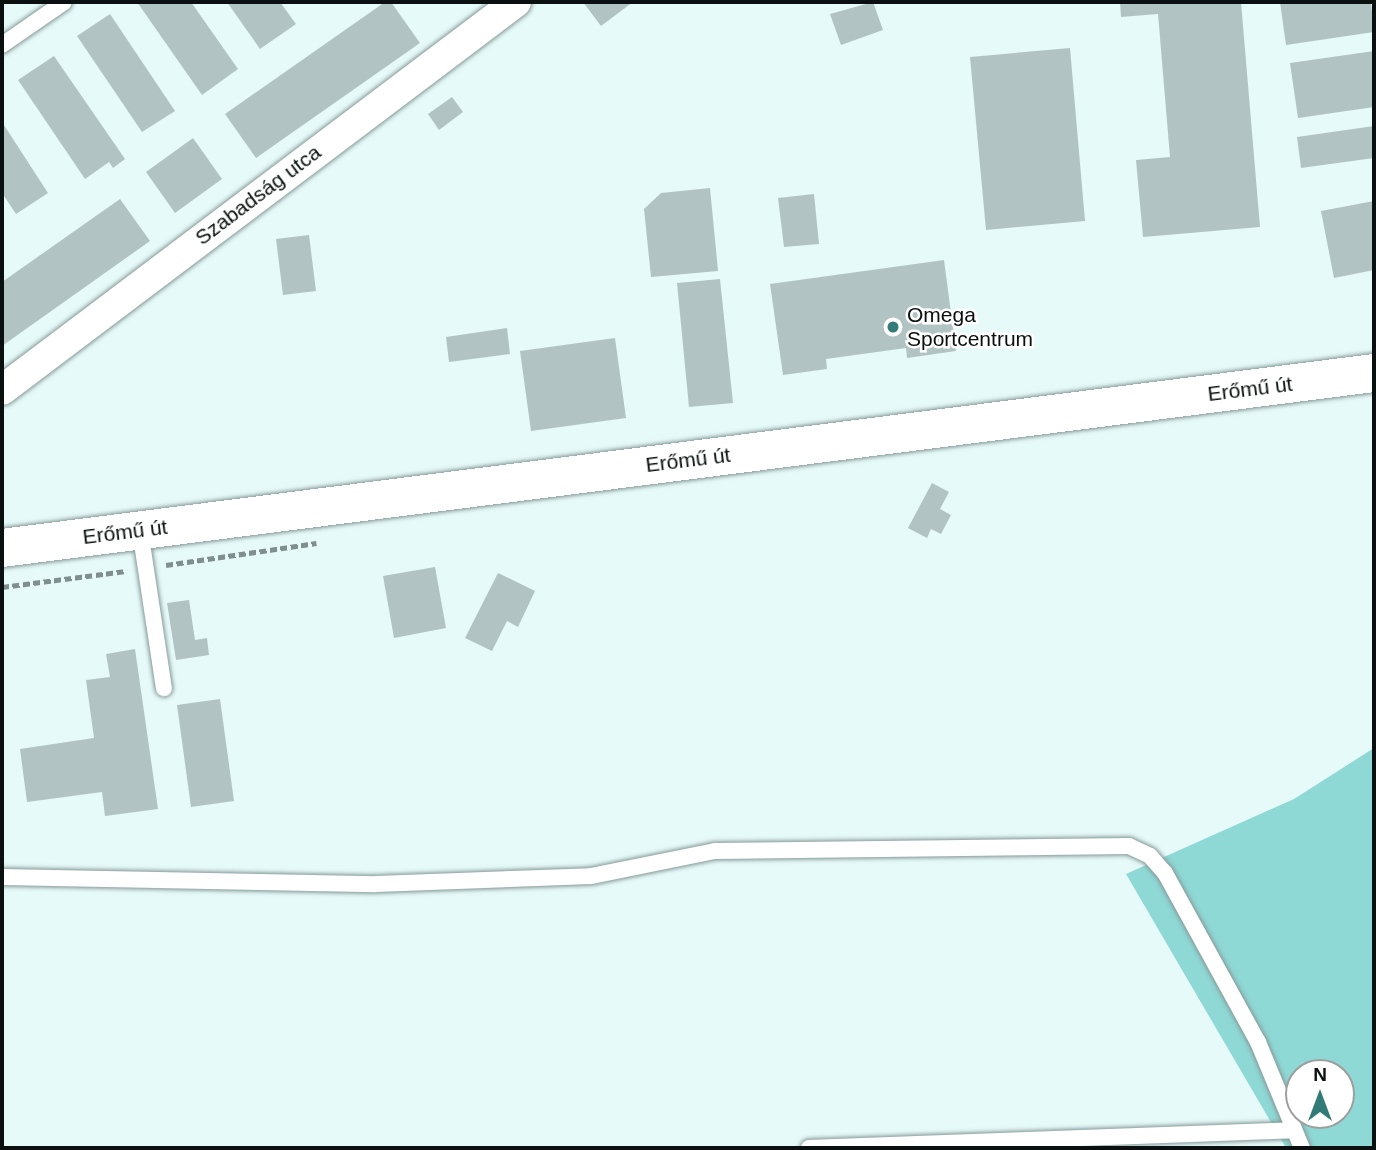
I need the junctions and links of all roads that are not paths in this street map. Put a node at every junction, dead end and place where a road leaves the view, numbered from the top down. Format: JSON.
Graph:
{"nodes":[{"id":1,"x":64,"y":2,"type":"edge"},
{"id":2,"x":516,"y":2,"type":"edge"},
{"id":3,"x":2,"y":45,"type":"edge"},
{"id":4,"x":1374,"y":373,"type":"edge"},
{"id":5,"x":2,"y":390,"type":"edge"},
{"id":6,"x":140,"y":530,"type":"junction"},
{"id":7,"x":2,"y":548,"type":"edge"},
{"id":8,"x":164,"y":688,"type":"dead end"},
{"id":9,"x":2,"y":877,"type":"edge"},
{"id":10,"x":1293,"y":1130,"type":"junction"},
{"id":11,"x":809,"y":1148,"type":"edge"},
{"id":12,"x":1302,"y":1148,"type":"edge"}],
"edges":[{"from":1,"to":3,"type":"lane"},
{"from":2,"to":5,"type":"street","name":"Szabadság utca"},
{"from":4,"to":6,"type":"street","name":"Erőmű út"},
{"from":6,"to":7,"type":"street","name":"Erőmű út"},
{"from":6,"to":8,"type":"lane"},
{"from":9,"to":10,"type":"lane"},
{"from":10,"to":11,"type":"lane"},
{"from":10,"to":12,"type":"lane"}]}
